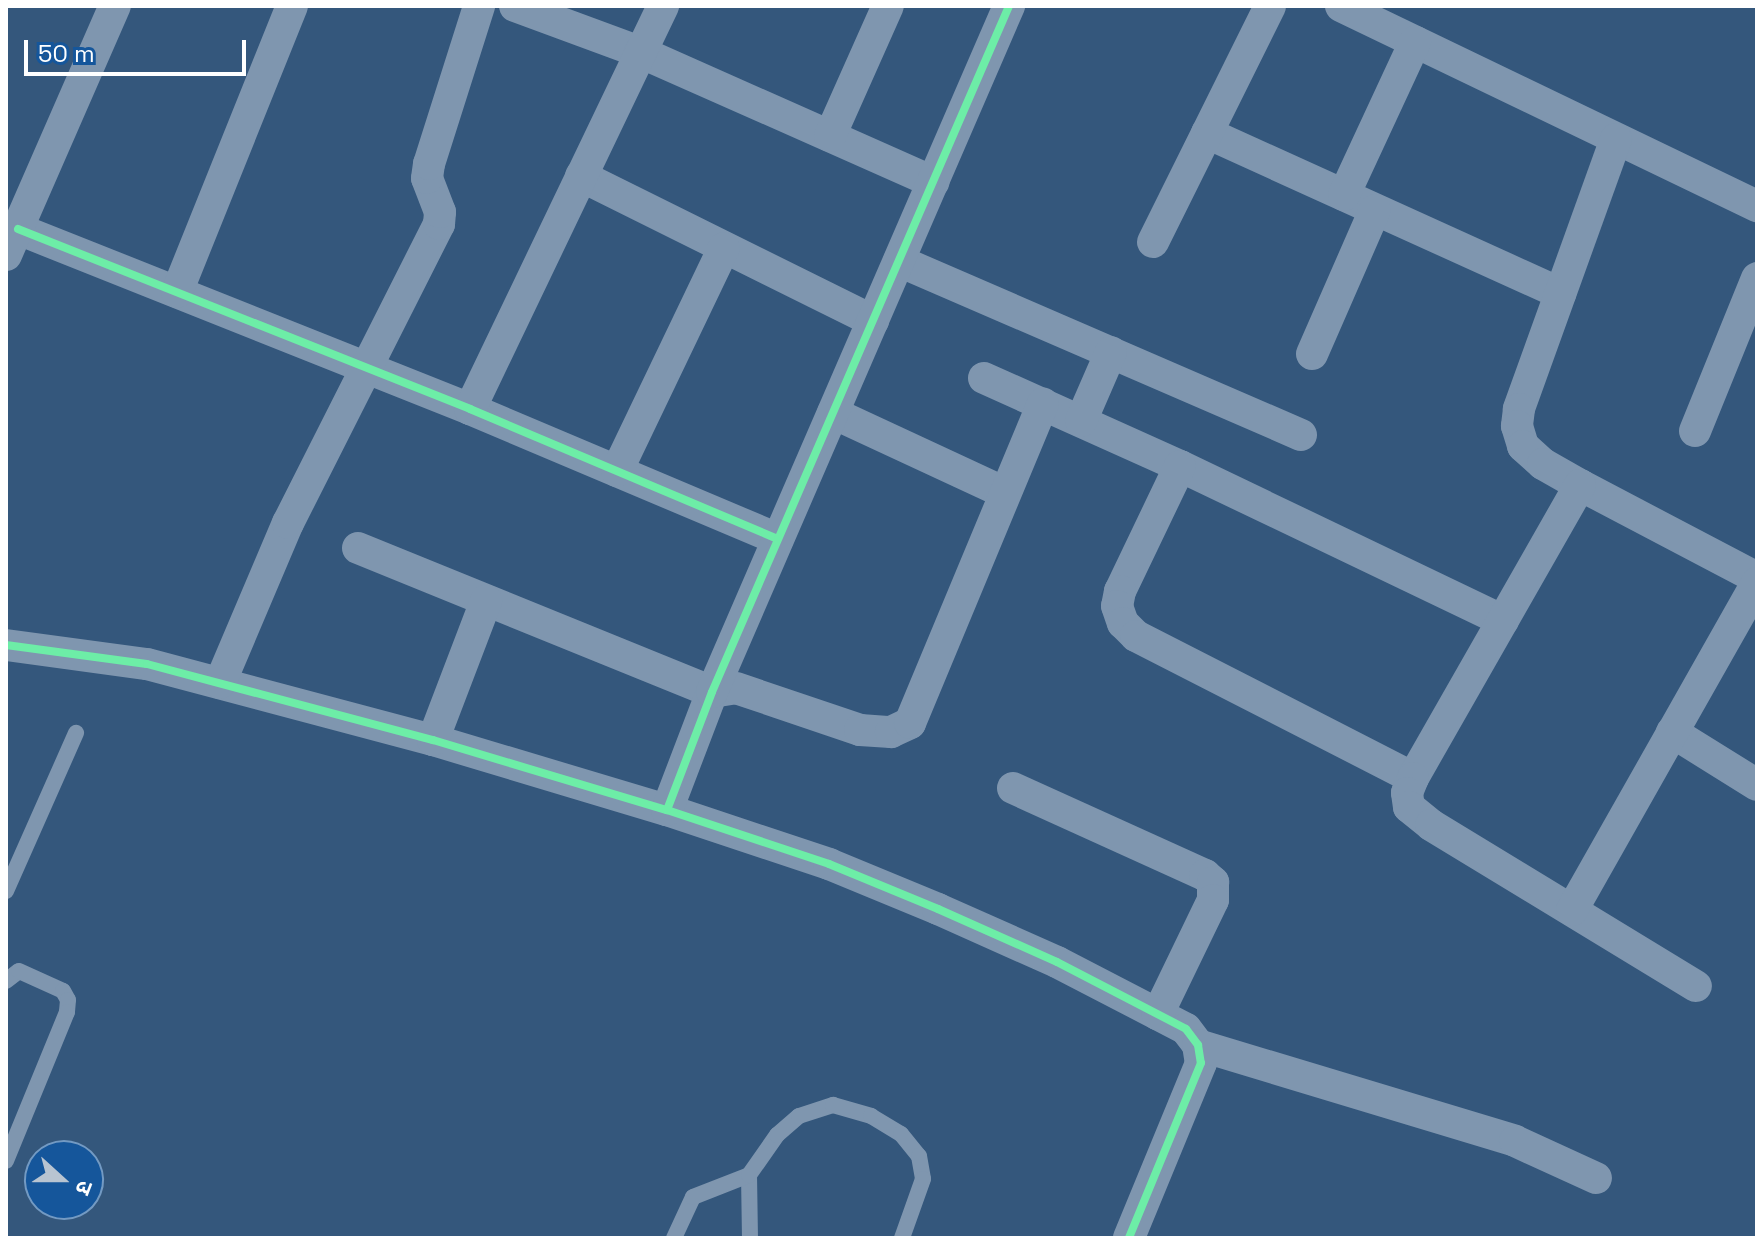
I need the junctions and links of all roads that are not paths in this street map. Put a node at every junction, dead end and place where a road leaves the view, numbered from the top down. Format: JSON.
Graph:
{"nodes":[{"id":1,"x":115,"y":6,"type":"edge"},
{"id":2,"x":292,"y":6,"type":"edge"},
{"id":3,"x":479,"y":6,"type":"edge"},
{"id":4,"x":515,"y":6,"type":"edge"},
{"id":5,"x":663,"y":6,"type":"edge"},
{"id":6,"x":888,"y":6,"type":"edge"},
{"id":7,"x":1009,"y":6,"type":"edge"},
{"id":8,"x":1270,"y":6,"type":"edge"},
{"id":9,"x":1341,"y":6,"type":"edge"},
{"id":10,"x":1415,"y":42,"type":"junction"},
{"id":11,"x":640,"y":52,"type":"junction"},
{"id":12,"x":1207,"y":133,"type":"junction"},
{"id":13,"x":830,"y":136,"type":"junction"},
{"id":14,"x":1616,"y":139,"type":"junction"},
{"id":15,"x":581,"y":176,"type":"junction"},
{"id":16,"x":933,"y":182,"type":"junction"},
{"id":17,"x":1344,"y":195,"type":"junction"},
{"id":18,"x":1755,"y":200,"type":"edge"},
{"id":19,"x":1375,"y":210,"type":"junction"},
{"id":20,"x":12,"y":242,"type":"edge"},
{"id":21,"x":1153,"y":242,"type":"dead end"},
{"id":22,"x":724,"y":248,"type":"junction"},
{"id":23,"x":899,"y":261,"type":"junction"},
{"id":24,"x":1757,"y":278,"type":"edge"},
{"id":25,"x":177,"y":292,"type":"junction"},
{"id":26,"x":1560,"y":293,"type":"junction"},
{"id":27,"x":873,"y":321,"type":"junction"},
{"id":28,"x":1111,"y":352,"type":"junction"},
{"id":29,"x":1312,"y":354,"type":"dead end"},
{"id":30,"x":367,"y":368,"type":"junction"},
{"id":31,"x":984,"y":378,"type":"dead end"},
{"id":32,"x":1043,"y":404,"type":"junction"},
{"id":33,"x":470,"y":409,"type":"junction"},
{"id":34,"x":833,"y":413,"type":"junction"},
{"id":35,"x":1081,"y":421,"type":"junction"},
{"id":36,"x":1695,"y":431,"type":"dead end"},
{"id":37,"x":1301,"y":435,"type":"dead end"},
{"id":38,"x":1180,"y":466,"type":"junction"},
{"id":39,"x":617,"y":471,"type":"junction"},
{"id":40,"x":1580,"y":485,"type":"junction"},
{"id":41,"x":1003,"y":492,"type":"junction"},
{"id":42,"x":778,"y":539,"type":"junction"},
{"id":43,"x":358,"y":548,"type":"dead end"},
{"id":44,"x":1757,"y":580,"type":"edge"},
{"id":45,"x":486,"y":601,"type":"junction"},
{"id":46,"x":1503,"y":621,"type":"junction"},
{"id":47,"x":6,"y":645,"type":"edge"},
{"id":48,"x":220,"y":683,"type":"junction"},
{"id":49,"x":712,"y":692,"type":"junction"},
{"id":50,"x":1672,"y":732,"type":"junction"},
{"id":51,"x":76,"y":733,"type":"dead end"},
{"id":52,"x":433,"y":740,"type":"junction"},
{"id":53,"x":1413,"y":778,"type":"junction"},
{"id":54,"x":1757,"y":785,"type":"edge"},
{"id":55,"x":1013,"y":788,"type":"dead end"},
{"id":56,"x":667,"y":810,"type":"junction"},
{"id":57,"x":6,"y":891,"type":"edge"},
{"id":58,"x":1572,"y":910,"type":"junction"},
{"id":59,"x":6,"y":981,"type":"edge"},
{"id":60,"x":1696,"y":986,"type":"dead end"},
{"id":61,"x":1158,"y":1014,"type":"junction"},
{"id":62,"x":1198,"y":1045,"type":"junction"},
{"id":63,"x":6,"y":1161,"type":"edge"},
{"id":64,"x":749,"y":1175,"type":"junction"},
{"id":65,"x":1596,"y":1178,"type":"dead end"},
{"id":66,"x":674,"y":1238,"type":"edge"},
{"id":67,"x":750,"y":1238,"type":"edge"},
{"id":68,"x":902,"y":1238,"type":"edge"},
{"id":69,"x":1129,"y":1238,"type":"edge"}],
"edges":[{"from":1,"to":20,"type":"street"},
{"from":2,"to":25,"type":"street"},
{"from":3,"to":30,"type":"street"},
{"from":4,"to":11,"type":"street"},
{"from":5,"to":11,"type":"street"},
{"from":6,"to":13,"type":"street"},
{"from":7,"to":16,"type":"street"},
{"from":8,"to":12,"type":"street"},
{"from":9,"to":10,"type":"street"},
{"from":10,"to":14,"type":"street"},
{"from":10,"to":17,"type":"street"},
{"from":11,"to":13,"type":"street"},
{"from":11,"to":15,"type":"street"},
{"from":12,"to":17,"type":"street"},
{"from":12,"to":21,"type":"street"},
{"from":13,"to":16,"type":"street"},
{"from":14,"to":18,"type":"street"},
{"from":14,"to":26,"type":"street"},
{"from":15,"to":22,"type":"street"},
{"from":15,"to":33,"type":"street"},
{"from":16,"to":23,"type":"street"},
{"from":17,"to":19,"type":"street"},
{"from":19,"to":26,"type":"street"},
{"from":19,"to":29,"type":"street"},
{"from":20,"to":25,"type":"street"},
{"from":22,"to":27,"type":"street"},
{"from":22,"to":39,"type":"street"},
{"from":23,"to":27,"type":"street"},
{"from":23,"to":28,"type":"street"},
{"from":24,"to":36,"type":"street"},
{"from":25,"to":30,"type":"street"},
{"from":26,"to":40,"type":"street"},
{"from":27,"to":34,"type":"street"},
{"from":28,"to":35,"type":"street"},
{"from":28,"to":37,"type":"street"},
{"from":30,"to":33,"type":"street"},
{"from":30,"to":48,"type":"street"},
{"from":31,"to":32,"type":"street"},
{"from":32,"to":35,"type":"street"},
{"from":32,"to":41,"type":"street"},
{"from":33,"to":39,"type":"street"},
{"from":34,"to":41,"type":"street"},
{"from":34,"to":42,"type":"street"},
{"from":35,"to":38,"type":"street"},
{"from":38,"to":46,"type":"street"},
{"from":38,"to":53,"type":"street"},
{"from":39,"to":42,"type":"street"},
{"from":40,"to":44,"type":"street"},
{"from":40,"to":46,"type":"street"},
{"from":41,"to":49,"type":"street"},
{"from":42,"to":49,"type":"street"},
{"from":43,"to":45,"type":"street"},
{"from":44,"to":50,"type":"street"},
{"from":45,"to":49,"type":"street"},
{"from":45,"to":52,"type":"street"},
{"from":46,"to":53,"type":"street"},
{"from":47,"to":48,"type":"street"},
{"from":48,"to":52,"type":"street"},
{"from":49,"to":56,"type":"street"},
{"from":50,"to":54,"type":"street"},
{"from":50,"to":58,"type":"street"},
{"from":51,"to":57,"type":"lane"},
{"from":52,"to":56,"type":"street"},
{"from":53,"to":58,"type":"street"},
{"from":55,"to":61,"type":"street"},
{"from":56,"to":61,"type":"street"},
{"from":58,"to":60,"type":"street"},
{"from":59,"to":63,"type":"lane"},
{"from":61,"to":62,"type":"street"},
{"from":62,"to":65,"type":"street"},
{"from":62,"to":69,"type":"street"},
{"from":64,"to":66,"type":"lane"},
{"from":64,"to":67,"type":"lane"},
{"from":64,"to":68,"type":"lane"}]}
